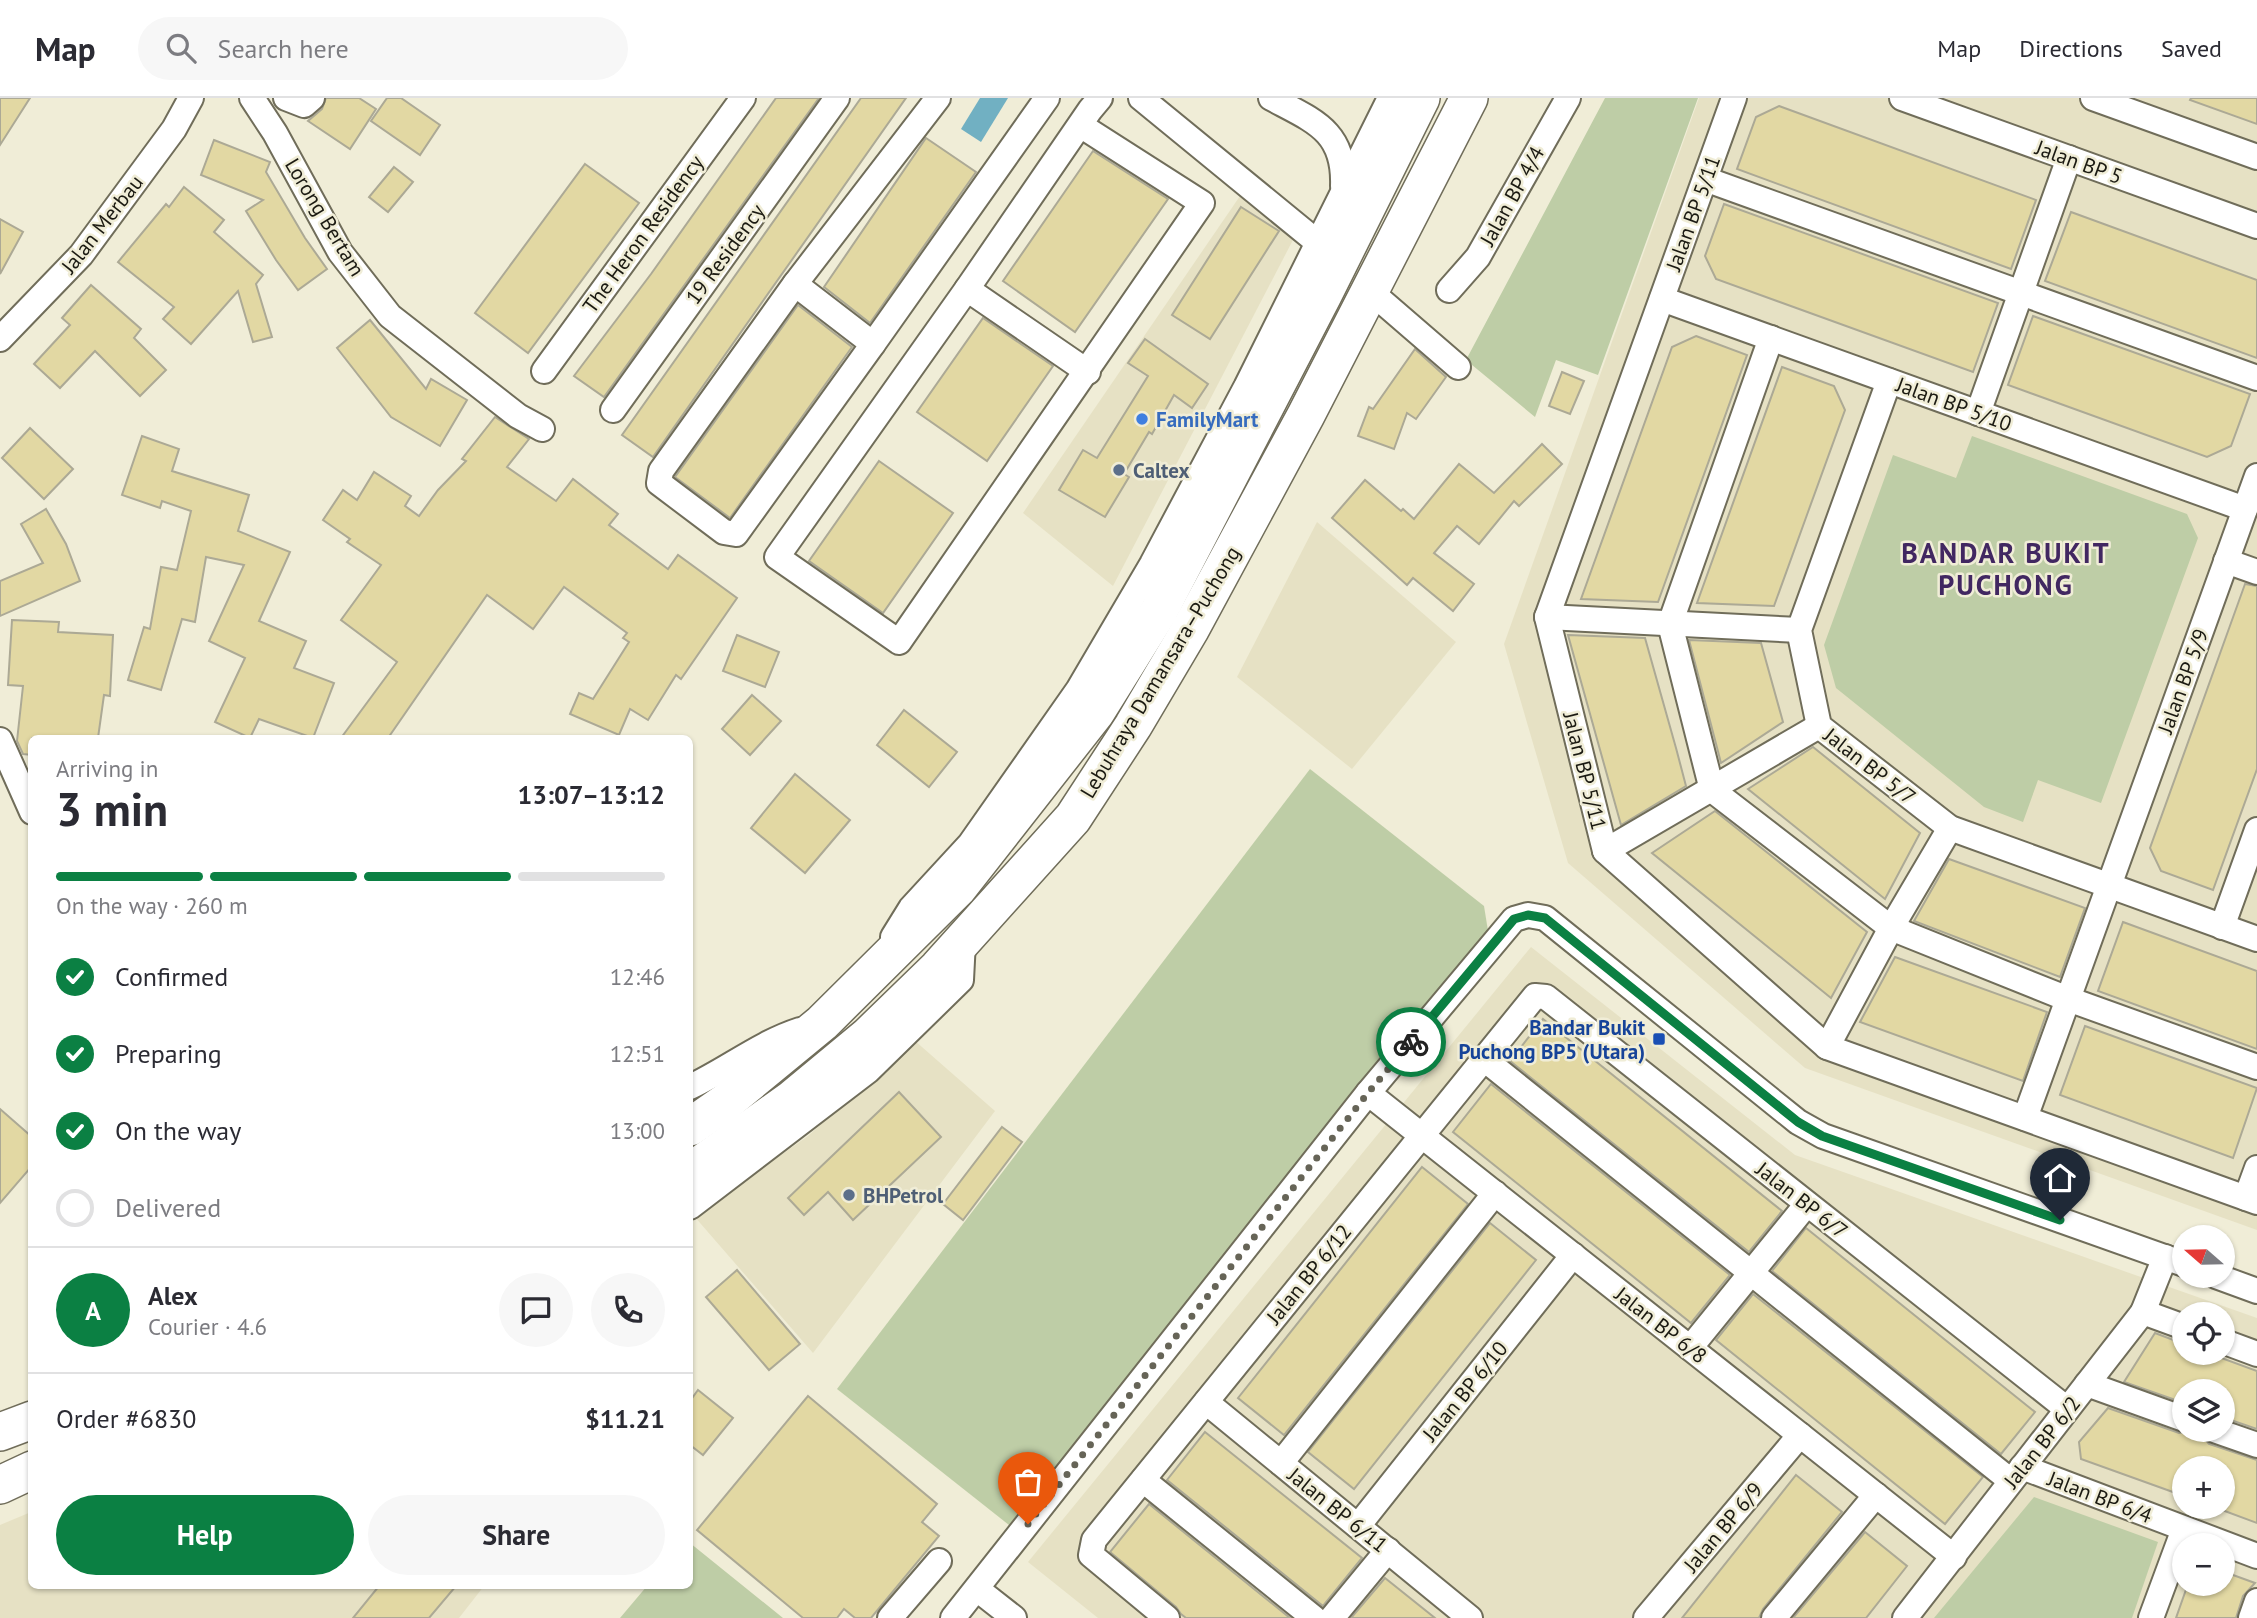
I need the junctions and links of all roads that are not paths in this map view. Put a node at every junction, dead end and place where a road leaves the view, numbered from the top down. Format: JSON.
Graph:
{"nodes":[{"id":1,"x":191,"y":98,"type":"edge"},
{"id":2,"x":252,"y":98,"type":"edge"},
{"id":3,"x":286,"y":98,"type":"edge"},
{"id":4,"x":312,"y":98,"type":"edge"},
{"id":5,"x":743,"y":98,"type":"edge"},
{"id":6,"x":836,"y":98,"type":"edge"},
{"id":7,"x":938,"y":98,"type":"edge"},
{"id":8,"x":1047,"y":98,"type":"edge"},
{"id":9,"x":1100,"y":98,"type":"edge"},
{"id":10,"x":1141,"y":98,"type":"edge"},
{"id":11,"x":1271,"y":98,"type":"edge"},
{"id":12,"x":1390,"y":98,"type":"edge"},
{"id":13,"x":1421,"y":98,"type":"edge"},
{"id":14,"x":1469,"y":98,"type":"edge"},
{"id":15,"x":1568,"y":98,"type":"edge"},
{"id":16,"x":1734,"y":98,"type":"edge"},
{"id":17,"x":1902,"y":98,"type":"edge"},
{"id":18,"x":2093,"y":98,"type":"edge"},
{"id":19,"x":1080,"y":125,"type":"junction"},
{"id":20,"x":2257,"y":157,"type":"edge"},
{"id":21,"x":2069,"y":158,"type":"junction"},
{"id":22,"x":1705,"y":179,"type":"junction"},
{"id":23,"x":1343,"y":190,"type":"junction"},
{"id":24,"x":2257,"y":226,"type":"edge"},
{"id":25,"x":1317,"y":242,"type":"junction"},
{"id":26,"x":795,"y":284,"type":"junction"},
{"id":27,"x":967,"y":289,"type":"junction"},
{"id":28,"x":1449,"y":290,"type":"dead end"},
{"id":29,"x":1370,"y":291,"type":"junction"},
{"id":30,"x":2021,"y":293,"type":"junction"},
{"id":31,"x":1662,"y":299,"type":"junction"},
{"id":32,"x":1771,"y":338,"type":"junction"},
{"id":33,"x":0,"y":340,"type":"edge"},
{"id":34,"x":873,"y":344,"type":"junction"},
{"id":35,"x":1458,"y":367,"type":"dead end"},
{"id":36,"x":544,"y":371,"type":"dead end"},
{"id":37,"x":1087,"y":372,"type":"junction"},
{"id":38,"x":2257,"y":379,"type":"edge"},
{"id":39,"x":1889,"y":380,"type":"junction"},
{"id":40,"x":613,"y":410,"type":"dead end"},
{"id":41,"x":1978,"y":413,"type":"junction"},
{"id":42,"x":542,"y":429,"type":"dead end"},
{"id":43,"x":2257,"y":476,"type":"edge"},
{"id":44,"x":2245,"y":509,"type":"junction"},
{"id":45,"x":2226,"y":561,"type":"junction"},
{"id":46,"x":2257,"y":572,"type":"edge"},
{"id":47,"x":1547,"y":617,"type":"junction"},
{"id":48,"x":1670,"y":624,"type":"junction"},
{"id":49,"x":1799,"y":630,"type":"junction"},
{"id":50,"x":1819,"y":726,"type":"junction"},
{"id":51,"x":0,"y":740,"type":"edge"},
{"id":52,"x":1712,"y":790,"type":"junction"},
{"id":53,"x":28,"y":803,"type":"edge"},
{"id":54,"x":1950,"y":828,"type":"junction"},
{"id":55,"x":2257,"y":830,"type":"edge"},
{"id":56,"x":1605,"y":850,"type":"junction"},
{"id":57,"x":2109,"y":886,"type":"junction"},
{"id":58,"x":2222,"y":927,"type":"junction"},
{"id":59,"x":1891,"y":928,"type":"junction"},
{"id":60,"x":2257,"y":939,"type":"edge"},
{"id":61,"x":963,"y":941,"type":"junction"},
{"id":62,"x":870,"y":975,"type":"junction"},
{"id":63,"x":1535,"y":996,"type":"joint"},
{"id":64,"x":2068,"y":999,"type":"junction"},
{"id":65,"x":822,"y":1023,"type":"junction"},
{"id":66,"x":1827,"y":1047,"type":"junction"},
{"id":67,"x":1484,"y":1059,"type":"junction"},
{"id":68,"x":2257,"y":1067,"type":"edge"},
{"id":69,"x":693,"y":1086,"type":"edge"},
{"id":70,"x":1368,"y":1093,"type":"junction"},
{"id":71,"x":2025,"y":1118,"type":"junction"},
{"id":72,"x":693,"y":1125,"type":"edge"},
{"id":73,"x":1422,"y":1135,"type":"junction"},
{"id":74,"x":2257,"y":1168,"type":"edge"},
{"id":75,"x":693,"y":1169,"type":"edge"},
{"id":76,"x":1495,"y":1193,"type":"junction"},
{"id":77,"x":2252,"y":1200,"type":"edge"},
{"id":78,"x":1807,"y":1204,"type":"junction"},
{"id":79,"x":693,"y":1205,"type":"edge"},
{"id":80,"x":1573,"y":1255,"type":"junction"},
{"id":81,"x":2172,"y":1259,"type":"edge"},
{"id":82,"x":2172,"y":1265,"type":"edge"},
{"id":83,"x":1752,"y":1272,"type":"junction"},
{"id":84,"x":2235,"y":1283,"type":"edge"},
{"id":85,"x":2257,"y":1291,"type":"edge"},
{"id":86,"x":2143,"y":1312,"type":"junction"},
{"id":87,"x":2172,"y":1323,"type":"edge"},
{"id":88,"x":2235,"y":1346,"type":"edge"},
{"id":89,"x":1690,"y":1348,"type":"junction"},
{"id":90,"x":2257,"y":1354,"type":"edge"},
{"id":91,"x":2087,"y":1384,"type":"junction"},
{"id":92,"x":1206,"y":1402,"type":"junction"},
{"id":93,"x":2067,"y":1409,"type":"junction"},
{"id":94,"x":2172,"y":1415,"type":"edge"},
{"id":95,"x":28,"y":1422,"type":"edge"},
{"id":96,"x":0,"y":1432,"type":"edge"},
{"id":97,"x":1800,"y":1436,"type":"junction"},
{"id":98,"x":2235,"y":1437,"type":"edge"},
{"id":99,"x":2257,"y":1445,"type":"edge"},
{"id":100,"x":1281,"y":1463,"type":"junction"},
{"id":101,"x":28,"y":1469,"type":"edge"},
{"id":102,"x":28,"y":1470,"type":"edge"},
{"id":103,"x":2017,"y":1474,"type":"junction"},
{"id":104,"x":0,"y":1477,"type":"edge"},
{"id":105,"x":1143,"y":1480,"type":"junction"},
{"id":106,"x":0,"y":1485,"type":"edge"},
{"id":107,"x":1876,"y":1495,"type":"junction"},
{"id":108,"x":1358,"y":1526,"type":"junction"},
{"id":109,"x":2183,"y":1529,"type":"junction"},
{"id":110,"x":1388,"y":1550,"type":"junction"},
{"id":111,"x":2257,"y":1556,"type":"edge"},
{"id":112,"x":1954,"y":1557,"type":"junction"},
{"id":113,"x":939,"y":1561,"type":"dead end"},
{"id":114,"x":976,"y":1589,"type":"junction"},
{"id":115,"x":2257,"y":1601,"type":"edge"},
{"id":116,"x":890,"y":1618,"type":"edge"},
{"id":117,"x":953,"y":1618,"type":"edge"},
{"id":118,"x":1014,"y":1618,"type":"edge"},
{"id":119,"x":1167,"y":1618,"type":"edge"},
{"id":120,"x":1314,"y":1618,"type":"edge"},
{"id":121,"x":1332,"y":1618,"type":"edge"},
{"id":122,"x":1470,"y":1618,"type":"edge"},
{"id":123,"x":1646,"y":1618,"type":"edge"},
{"id":124,"x":1774,"y":1618,"type":"edge"},
{"id":125,"x":1905,"y":1618,"type":"edge"},
{"id":126,"x":2151,"y":1618,"type":"edge"},
{"id":127,"x":2251,"y":1618,"type":"edge"}],
"edges":[{"from":1,"to":33,"type":"street","name":"Jalan Merbau"},
{"from":2,"to":42,"type":"street","name":"Lorong Bertam"},
{"from":3,"to":4,"type":"street"},
{"from":5,"to":36,"type":"street","name":"The Heron Residency"},
{"from":6,"to":40,"type":"street","name":"19 Residency"},
{"from":7,"to":26,"type":"street"},
{"from":8,"to":34,"type":"street"},
{"from":9,"to":19,"type":"street"},
{"from":10,"to":25,"type":"street"},
{"from":11,"to":23,"type":"street"},
{"from":12,"to":23,"type":"street"},
{"from":13,"to":62,"type":"highway","name":"Lebuhraya Damansara–Puchong"},
{"from":14,"to":29,"type":"highway","name":"Lebuhraya Damansara–Puchong"},
{"from":15,"to":28,"type":"street","name":"Jalan BP 4/4"},
{"from":16,"to":22,"type":"street","name":"Jalan BP 5/11"},
{"from":17,"to":21,"type":"street","name":"Jalan BP 5"},
{"from":18,"to":20,"type":"street"},
{"from":19,"to":27,"type":"street"},
{"from":19,"to":37,"type":"street"},
{"from":21,"to":24,"type":"street","name":"Jalan BP 5"},
{"from":21,"to":30,"type":"street"},
{"from":22,"to":30,"type":"street"},
{"from":22,"to":31,"type":"street","name":"Jalan BP 5/11"},
{"from":23,"to":25,"type":"street"},
{"from":25,"to":62,"type":"street"},
{"from":26,"to":34,"type":"street"},
{"from":26,"to":34,"type":"street"},
{"from":27,"to":37,"type":"street"},
{"from":27,"to":37,"type":"street"},
{"from":29,"to":35,"type":"street"},
{"from":29,"to":61,"type":"highway","name":"Lebuhraya Damansara–Puchong"},
{"from":30,"to":38,"type":"street"},
{"from":30,"to":41,"type":"street"},
{"from":31,"to":32,"type":"street","name":"Jalan BP 5/10"},
{"from":31,"to":47,"type":"street","name":"Jalan BP 5/11"},
{"from":32,"to":39,"type":"street","name":"Jalan BP 5/10"},
{"from":32,"to":48,"type":"street"},
{"from":39,"to":41,"type":"street","name":"Jalan BP 5/10"},
{"from":39,"to":49,"type":"street"},
{"from":41,"to":44,"type":"street","name":"Jalan BP 5/10"},
{"from":43,"to":44,"type":"street","name":"Jalan BP 5/9"},
{"from":44,"to":45,"type":"street","name":"Jalan BP 5/9"},
{"from":45,"to":46,"type":"street"},
{"from":45,"to":57,"type":"street","name":"Jalan BP 5/9"},
{"from":47,"to":48,"type":"street"},
{"from":47,"to":56,"type":"street","name":"Jalan BP 5/11"},
{"from":48,"to":49,"type":"street"},
{"from":48,"to":52,"type":"street"},
{"from":49,"to":50,"type":"street","name":"Jalan BP 5/7"},
{"from":50,"to":52,"type":"street"},
{"from":50,"to":54,"type":"street","name":"Jalan BP 5/7"},
{"from":51,"to":53,"type":"street"},
{"from":52,"to":56,"type":"street"},
{"from":52,"to":59,"type":"street"},
{"from":54,"to":57,"type":"street","name":"Jalan BP 5/7"},
{"from":54,"to":59,"type":"street"},
{"from":55,"to":58,"type":"street"},
{"from":56,"to":66,"type":"street","name":"Jalan BP 5/11"},
{"from":57,"to":58,"type":"street","name":"Jalan BP 5/7"},
{"from":57,"to":64,"type":"street","name":"Jalan BP 5/9"},
{"from":58,"to":60,"type":"street","name":"Jalan BP 5/7"},
{"from":59,"to":64,"type":"street"},
{"from":59,"to":66,"type":"street"},
{"from":61,"to":75,"type":"highway","name":"Lebuhraya Damansara–Puchong"},
{"from":61,"to":79,"type":"street"},
{"from":62,"to":65,"type":"highway","name":"Lebuhraya Damansara–Puchong"},
{"from":63,"to":67,"type":"street","name":"Jalan BP 6/12"},
{"from":63,"to":78,"type":"street","name":"Jalan BP 6/7"},
{"from":64,"to":68,"type":"street"},
{"from":64,"to":71,"type":"street","name":"Jalan BP 5/9"},
{"from":65,"to":69,"type":"street"},
{"from":65,"to":72,"type":"highway","name":"Lebuhraya Damansara–Puchong"},
{"from":66,"to":71,"type":"street","name":"Jalan BP 5/11"},
{"from":67,"to":73,"type":"street","name":"Jalan BP 6/12"},
{"from":67,"to":83,"type":"street","name":"Jalan BP 6/4"},
{"from":70,"to":73,"type":"street","name":"Jalan BP 6/8"},
{"from":70,"to":81,"type":"street"},
{"from":70,"to":114,"type":"street"},
{"from":71,"to":77,"type":"street","name":"Jalan BP 5/11"},
{"from":73,"to":76,"type":"street","name":"Jalan BP 6/8"},
{"from":73,"to":92,"type":"street","name":"Jalan BP 6/12"},
{"from":74,"to":77,"type":"street"},
{"from":76,"to":80,"type":"street","name":"Jalan BP 6/8"},
{"from":76,"to":100,"type":"street"},
{"from":78,"to":83,"type":"street"},
{"from":78,"to":93,"type":"street","name":"Jalan BP 6/7"},
{"from":80,"to":89,"type":"street","name":"Jalan BP 6/8"},
{"from":80,"to":108,"type":"street","name":"Jalan BP 6/10"},
{"from":82,"to":86,"type":"street","name":"Jalan BP 6/2"},
{"from":83,"to":89,"type":"street"},
{"from":83,"to":103,"type":"street","name":"Jalan BP 6/4"},
{"from":84,"to":85,"type":"street"},
{"from":86,"to":87,"type":"street"},
{"from":86,"to":91,"type":"street","name":"Jalan BP 6/2"},
{"from":88,"to":90,"type":"street"},
{"from":89,"to":97,"type":"street","name":"Jalan BP 6/8"},
{"from":91,"to":93,"type":"street","name":"Jalan BP 6/2"},
{"from":91,"to":94,"type":"street"},
{"from":92,"to":100,"type":"street","name":"Jalan BP 6/11"},
{"from":92,"to":105,"type":"street","name":"Jalan BP 6/12"},
{"from":93,"to":103,"type":"street","name":"Jalan BP 6/2"},
{"from":95,"to":96,"type":"highway"},
{"from":97,"to":107,"type":"street","name":"Jalan BP 6/8"},
{"from":97,"to":123,"type":"street","name":"Jalan BP 6/9"},
{"from":98,"to":99,"type":"street"},
{"from":100,"to":108,"type":"street","name":"Jalan BP 6/11"},
{"from":101,"to":104,"type":"highway"},
{"from":102,"to":106,"type":"highway"},
{"from":103,"to":109,"type":"street","name":"Jalan BP 6/4"},
{"from":103,"to":112,"type":"street","name":"Jalan BP 6/2"},
{"from":105,"to":119,"type":"street","name":"Jalan BP 6/12"},
{"from":105,"to":120,"type":"street"},
{"from":107,"to":112,"type":"street","name":"Jalan BP 6/8"},
{"from":107,"to":124,"type":"street"},
{"from":108,"to":110,"type":"street","name":"Jalan BP 6/11"},
{"from":109,"to":111,"type":"street","name":"Jalan BP 6/4"},
{"from":109,"to":126,"type":"street"},
{"from":110,"to":121,"type":"street"},
{"from":110,"to":122,"type":"street","name":"Jalan BP 6/11"},
{"from":112,"to":125,"type":"street","name":"Jalan BP 6/2"},
{"from":113,"to":116,"type":"street"},
{"from":114,"to":117,"type":"street"},
{"from":114,"to":118,"type":"street"},
{"from":115,"to":127,"type":"street"}]}
